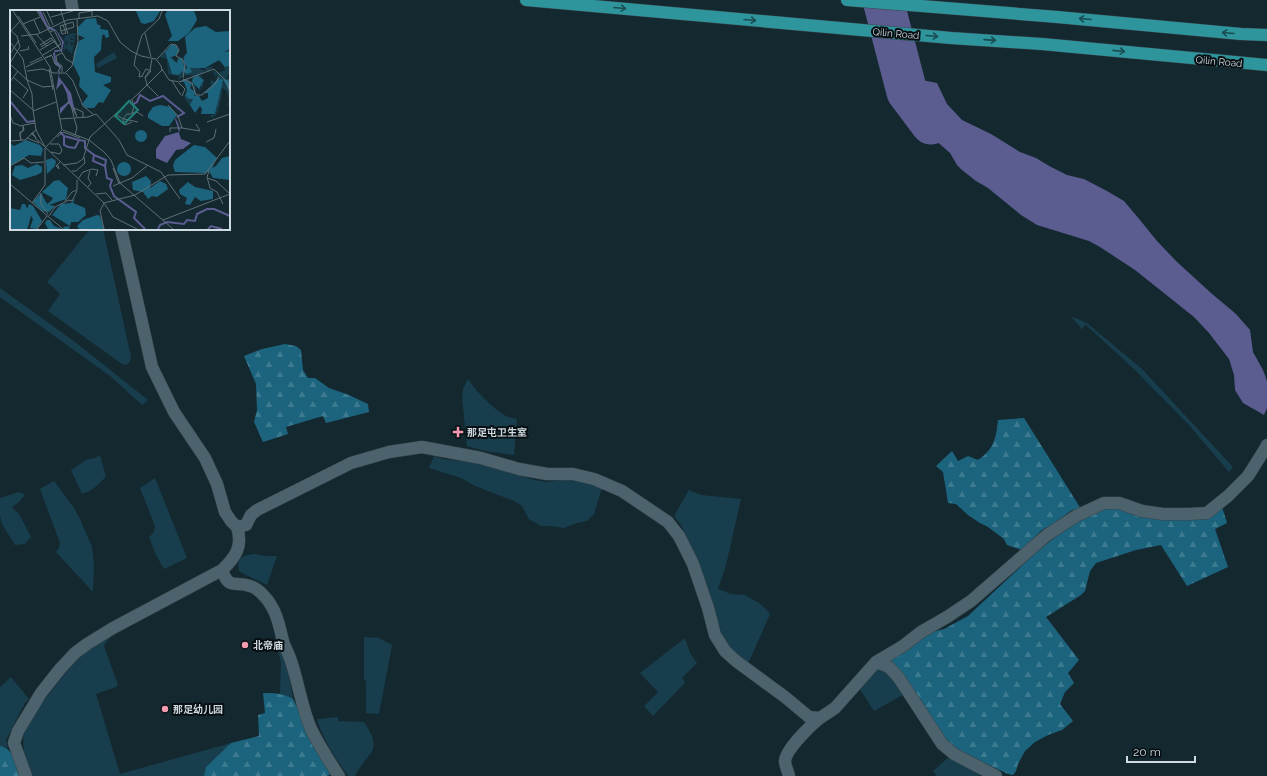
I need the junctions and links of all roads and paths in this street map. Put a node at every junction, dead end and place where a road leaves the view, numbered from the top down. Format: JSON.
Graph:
{"nodes":[{"id":1,"x":71,"y":0,"type":"edge"},
{"id":2,"x":526,"y":0,"type":"edge"},
{"id":3,"x":847,"y":0,"type":"edge"},
{"id":4,"x":73,"y":10,"type":"edge"},
{"id":5,"x":1267,"y":35,"type":"edge"},
{"id":6,"x":1267,"y":66,"type":"edge"},
{"id":7,"x":121,"y":230,"type":"edge"},
{"id":8,"x":1266,"y":447,"type":"edge"},
{"id":9,"x":237,"y":527,"type":"junction"},
{"id":10,"x":222,"y":570,"type":"junction"},
{"id":11,"x":876,"y":662,"type":"junction"},
{"id":12,"x":820,"y":718,"type":"junction"},
{"id":13,"x":26,"y":776,"type":"edge"},
{"id":14,"x":339,"y":776,"type":"edge"},
{"id":15,"x":789,"y":776,"type":"edge"},
{"id":16,"x":996,"y":776,"type":"edge"}],
"edges":[{"from":1,"to":4,"type":"street"},
{"from":2,"to":6,"type":"main road","name":"Qilin Road","one_way":true},
{"from":5,"to":3,"type":"main road","one_way":true},
{"from":7,"to":9,"type":"street"},
{"from":8,"to":11,"type":"street"},
{"from":9,"to":10,"type":"street"},
{"from":9,"to":12,"type":"street"},
{"from":10,"to":13,"type":"street"},
{"from":10,"to":14,"type":"street"},
{"from":11,"to":12,"type":"street"},
{"from":11,"to":16,"type":"street"},
{"from":12,"to":15,"type":"street"}]}
